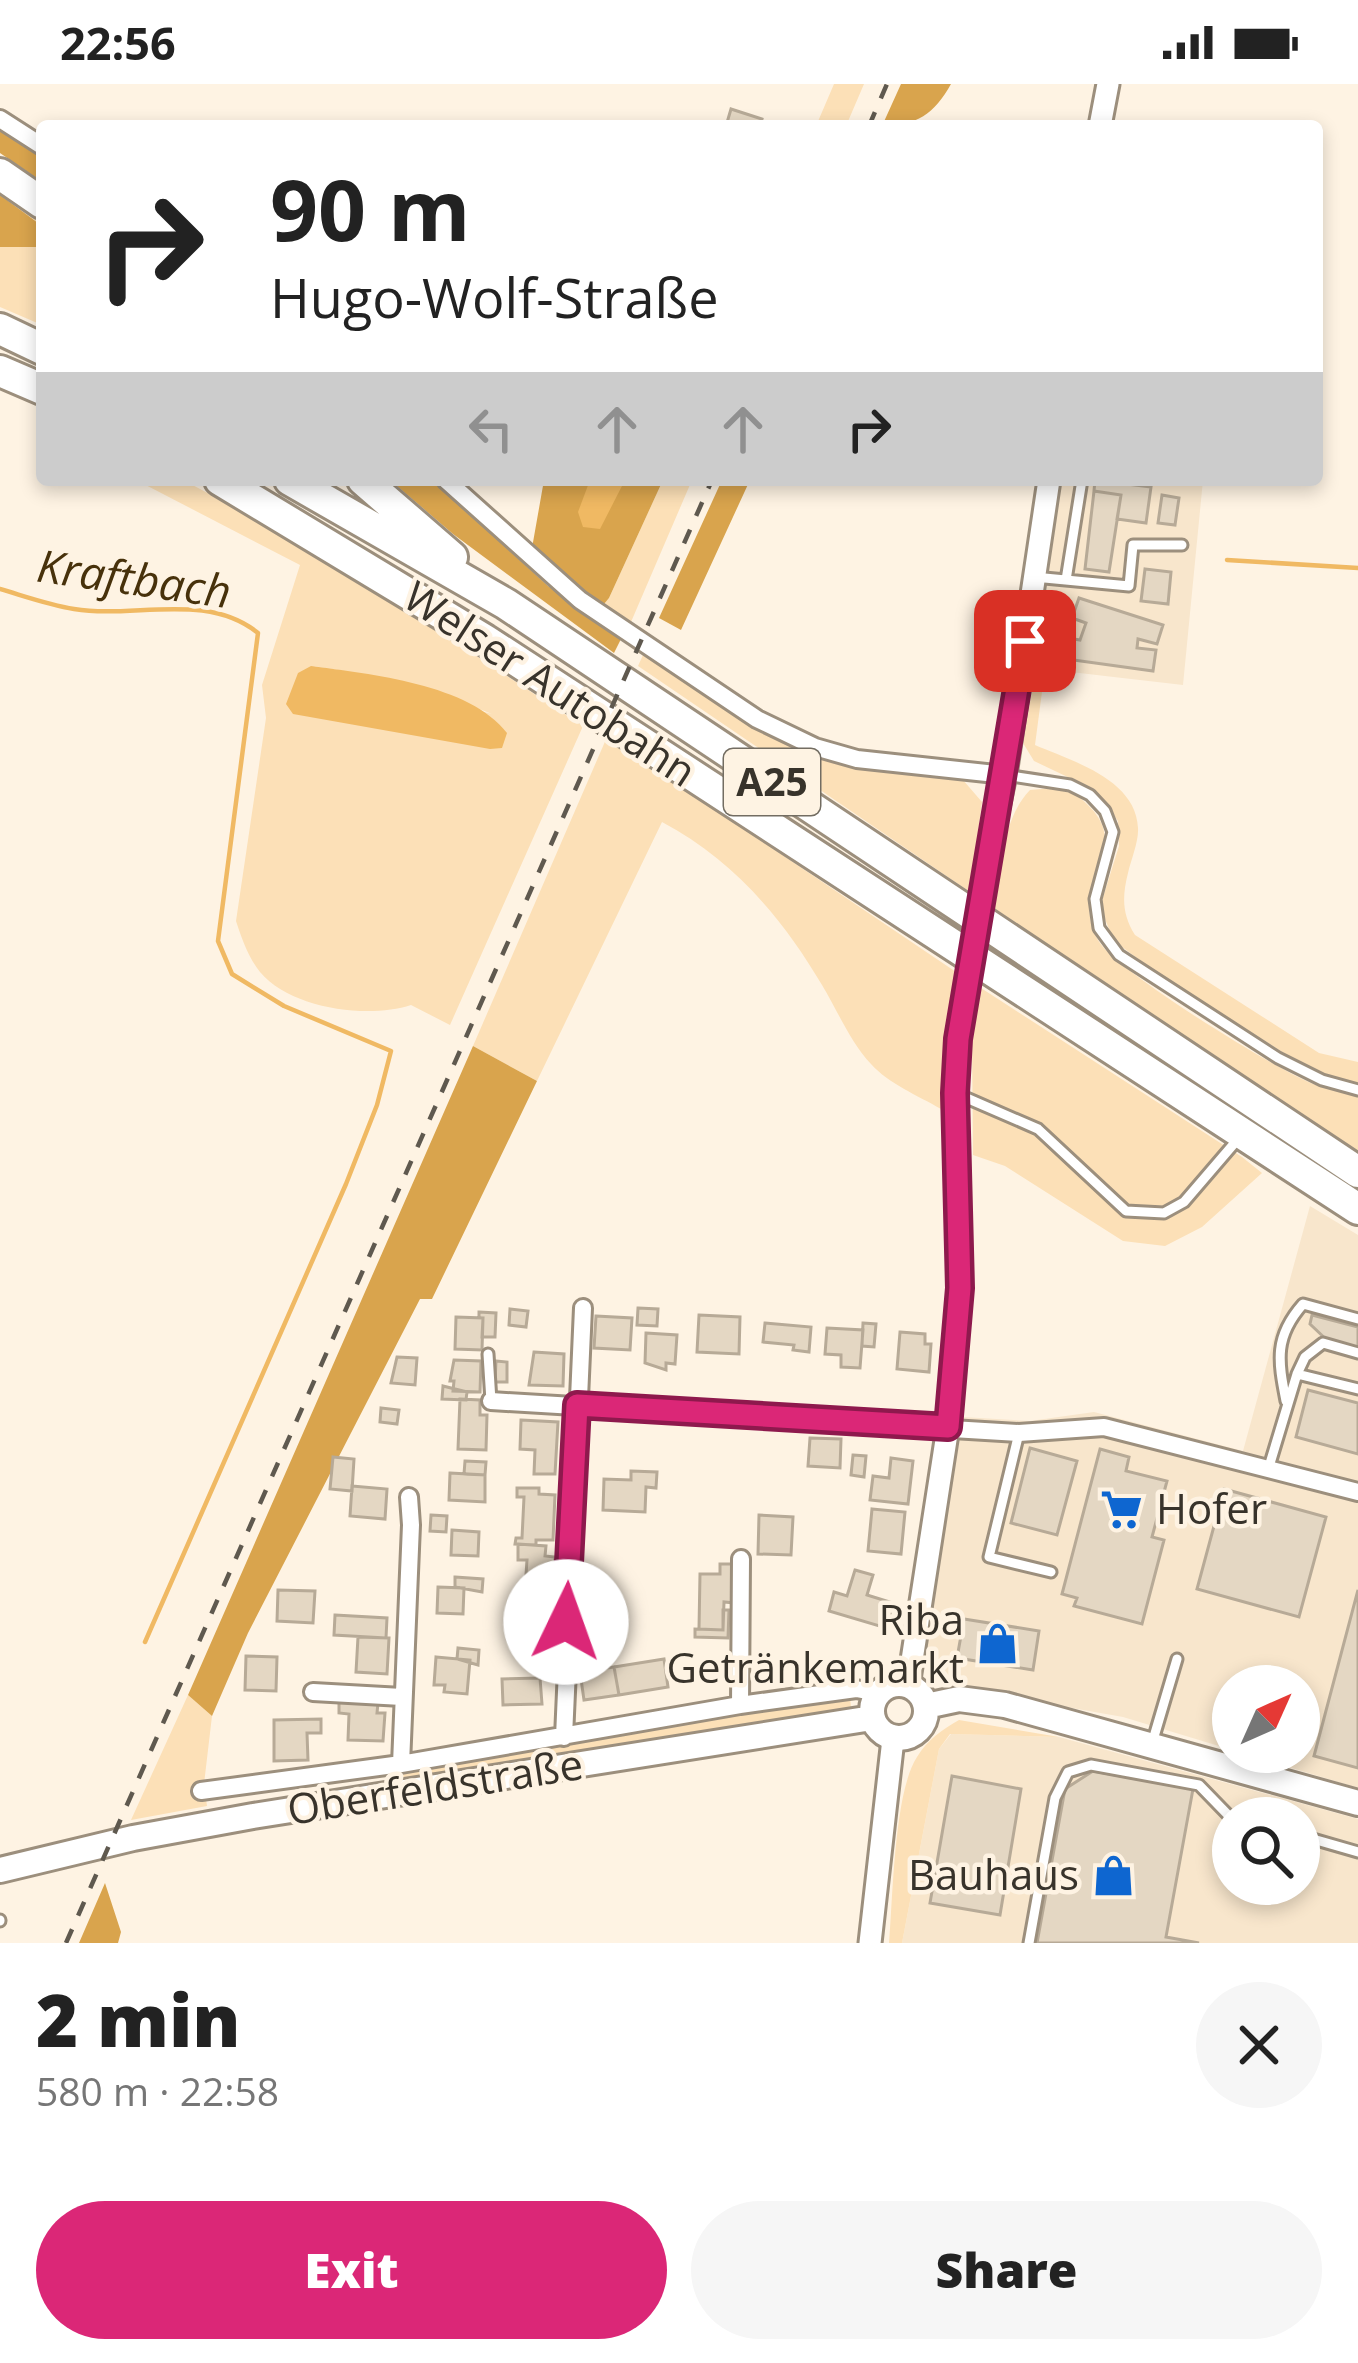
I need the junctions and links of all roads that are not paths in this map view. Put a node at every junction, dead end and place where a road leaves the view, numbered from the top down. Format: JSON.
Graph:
{"nodes":[{"id":1,"x":1108,"y":84,"type":"edge"},
{"id":2,"x":0,"y":118,"type":"edge"},
{"id":3,"x":1104,"y":120,"type":"edge"},
{"id":4,"x":36,"y":142,"type":"edge"},
{"id":5,"x":0,"y":174,"type":"edge"},
{"id":6,"x":36,"y":199,"type":"edge"},
{"id":7,"x":0,"y":329,"type":"edge"},
{"id":8,"x":36,"y":346,"type":"edge"},
{"id":9,"x":0,"y":371,"type":"edge"},
{"id":10,"x":36,"y":386,"type":"edge"},
{"id":11,"x":230,"y":486,"type":"edge"},
{"id":12,"x":300,"y":486,"type":"edge"},
{"id":13,"x":370,"y":486,"type":"edge"},
{"id":14,"x":453,"y":486,"type":"edge"},
{"id":15,"x":1047,"y":486,"type":"edge"},
{"id":16,"x":1081,"y":486,"type":"edge"},
{"id":17,"x":1182,"y":544,"type":"dead end"},
{"id":18,"x":1034,"y":577,"type":"junction"},
{"id":19,"x":1066,"y":580,"type":"junction"},
{"id":20,"x":506,"y":604,"type":"junction"},
{"id":21,"x":1005,"y":776,"type":"junction"},
{"id":22,"x":1358,"y":1090,"type":"edge"},
{"id":23,"x":955,"y":1093,"type":"junction"},
{"id":24,"x":1240,"y":1136,"type":"junction"},
{"id":25,"x":1358,"y":1172,"type":"edge"},
{"id":26,"x":1358,"y":1209,"type":"edge"},
{"id":27,"x":583,"y":1308,"type":"dead end"},
{"id":28,"x":1358,"y":1318,"type":"edge"},
{"id":29,"x":1358,"y":1353,"type":"edge"},
{"id":30,"x":488,"y":1354,"type":"dead end"},
{"id":31,"x":1298,"y":1374,"type":"junction"},
{"id":32,"x":1358,"y":1389,"type":"edge"},
{"id":33,"x":491,"y":1401,"type":"joint"},
{"id":34,"x":577,"y":1405,"type":"junction"},
{"id":35,"x":1287,"y":1405,"type":"junction"},
{"id":36,"x":948,"y":1427,"type":"junction"},
{"id":37,"x":1018,"y":1433,"type":"junction"},
{"id":38,"x":1268,"y":1470,"type":"junction"},
{"id":39,"x":1358,"y":1492,"type":"edge"},
{"id":40,"x":409,"y":1497,"type":"dead end"},
{"id":41,"x":741,"y":1559,"type":"dead end"},
{"id":42,"x":1051,"y":1572,"type":"dead end"},
{"id":43,"x":1178,"y":1659,"type":"dead end"},
{"id":44,"x":908,"y":1685,"type":"junction"},
{"id":45,"x":313,"y":1693,"type":"dead end"},
{"id":46,"x":401,"y":1697,"type":"junction"},
{"id":47,"x":740,"y":1705,"type":"junction"},
{"id":48,"x":875,"y":1706,"type":"junction"},
{"id":49,"x":926,"y":1706,"type":"junction"},
{"id":50,"x":564,"y":1736,"type":"junction"},
{"id":51,"x":893,"y":1738,"type":"junction"},
{"id":52,"x":1151,"y":1746,"type":"junction"},
{"id":53,"x":400,"y":1764,"type":"junction"},
{"id":54,"x":201,"y":1791,"type":"dead end"},
{"id":55,"x":1213,"y":1797,"type":"edge"},
{"id":56,"x":1358,"y":1803,"type":"edge"},
{"id":57,"x":1320,"y":1841,"type":"edge"},
{"id":58,"x":1358,"y":1852,"type":"edge"},
{"id":59,"x":0,"y":1870,"type":"edge"},
{"id":60,"x":870,"y":1943,"type":"edge"},
{"id":61,"x":1029,"y":1943,"type":"edge"}],
"edges":[{"from":1,"to":3,"type":"street"},
{"from":2,"to":4,"type":"street"},
{"from":5,"to":6,"type":"highway"},
{"from":7,"to":8,"type":"highway"},
{"from":9,"to":10,"type":"highway"},
{"from":11,"to":24,"type":"highway","name":"Welser Autobahn","number":"A25"},
{"from":12,"to":20,"type":"highway","name":"Welser Autobahn","number":"A25"},
{"from":13,"to":20,"type":"highway"},
{"from":14,"to":21,"type":"street"},
{"from":15,"to":18,"type":"street"},
{"from":16,"to":19,"type":"lane"},
{"from":17,"to":19,"type":"lane"},
{"from":18,"to":19,"type":"lane"},
{"from":18,"to":21,"type":"street"},
{"from":20,"to":25,"type":"highway","name":"Welser Autobahn","number":"A25"},
{"from":21,"to":22,"type":"lane"},
{"from":21,"to":23,"type":"street","bridge":true},
{"from":23,"to":24,"type":"lane"},
{"from":23,"to":36,"type":"street"},
{"from":24,"to":26,"type":"highway","name":"Welser Autobahn","number":"A25"},
{"from":27,"to":34,"type":"street"},
{"from":28,"to":35,"type":"lane"},
{"from":29,"to":31,"type":"lane"},
{"from":30,"to":33,"type":"lane"},
{"from":31,"to":32,"type":"lane"},
{"from":31,"to":35,"type":"lane"},
{"from":33,"to":34,"type":"street"},
{"from":34,"to":36,"type":"street"},
{"from":34,"to":50,"type":"street"},
{"from":35,"to":38,"type":"lane"},
{"from":36,"to":37,"type":"street"},
{"from":36,"to":44,"type":"street"},
{"from":37,"to":38,"type":"street"},
{"from":37,"to":42,"type":"lane"},
{"from":38,"to":39,"type":"street"},
{"from":40,"to":46,"type":"street"},
{"from":41,"to":47,"type":"street"},
{"from":43,"to":52,"type":"lane"},
{"from":44,"to":48,"type":"main road"},
{"from":44,"to":49,"type":"main road"},
{"from":45,"to":46,"type":"street"},
{"from":46,"to":53,"type":"street"},
{"from":47,"to":48,"type":"street","name":"Oberfeldstraße"},
{"from":47,"to":50,"type":"street","name":"Oberfeldstraße"},
{"from":48,"to":51,"type":"main road"},
{"from":48,"to":59,"type":"main road","name":"Oberfeldstraße"},
{"from":49,"to":51,"type":"main road"},
{"from":49,"to":52,"type":"main road"},
{"from":50,"to":53,"type":"street","name":"Oberfeldstraße"},
{"from":51,"to":60,"type":"street"},
{"from":52,"to":56,"type":"main road"},
{"from":53,"to":54,"type":"street","name":"Oberfeldstraße"},
{"from":55,"to":61,"type":"lane"},
{"from":57,"to":58,"type":"lane"}]}
